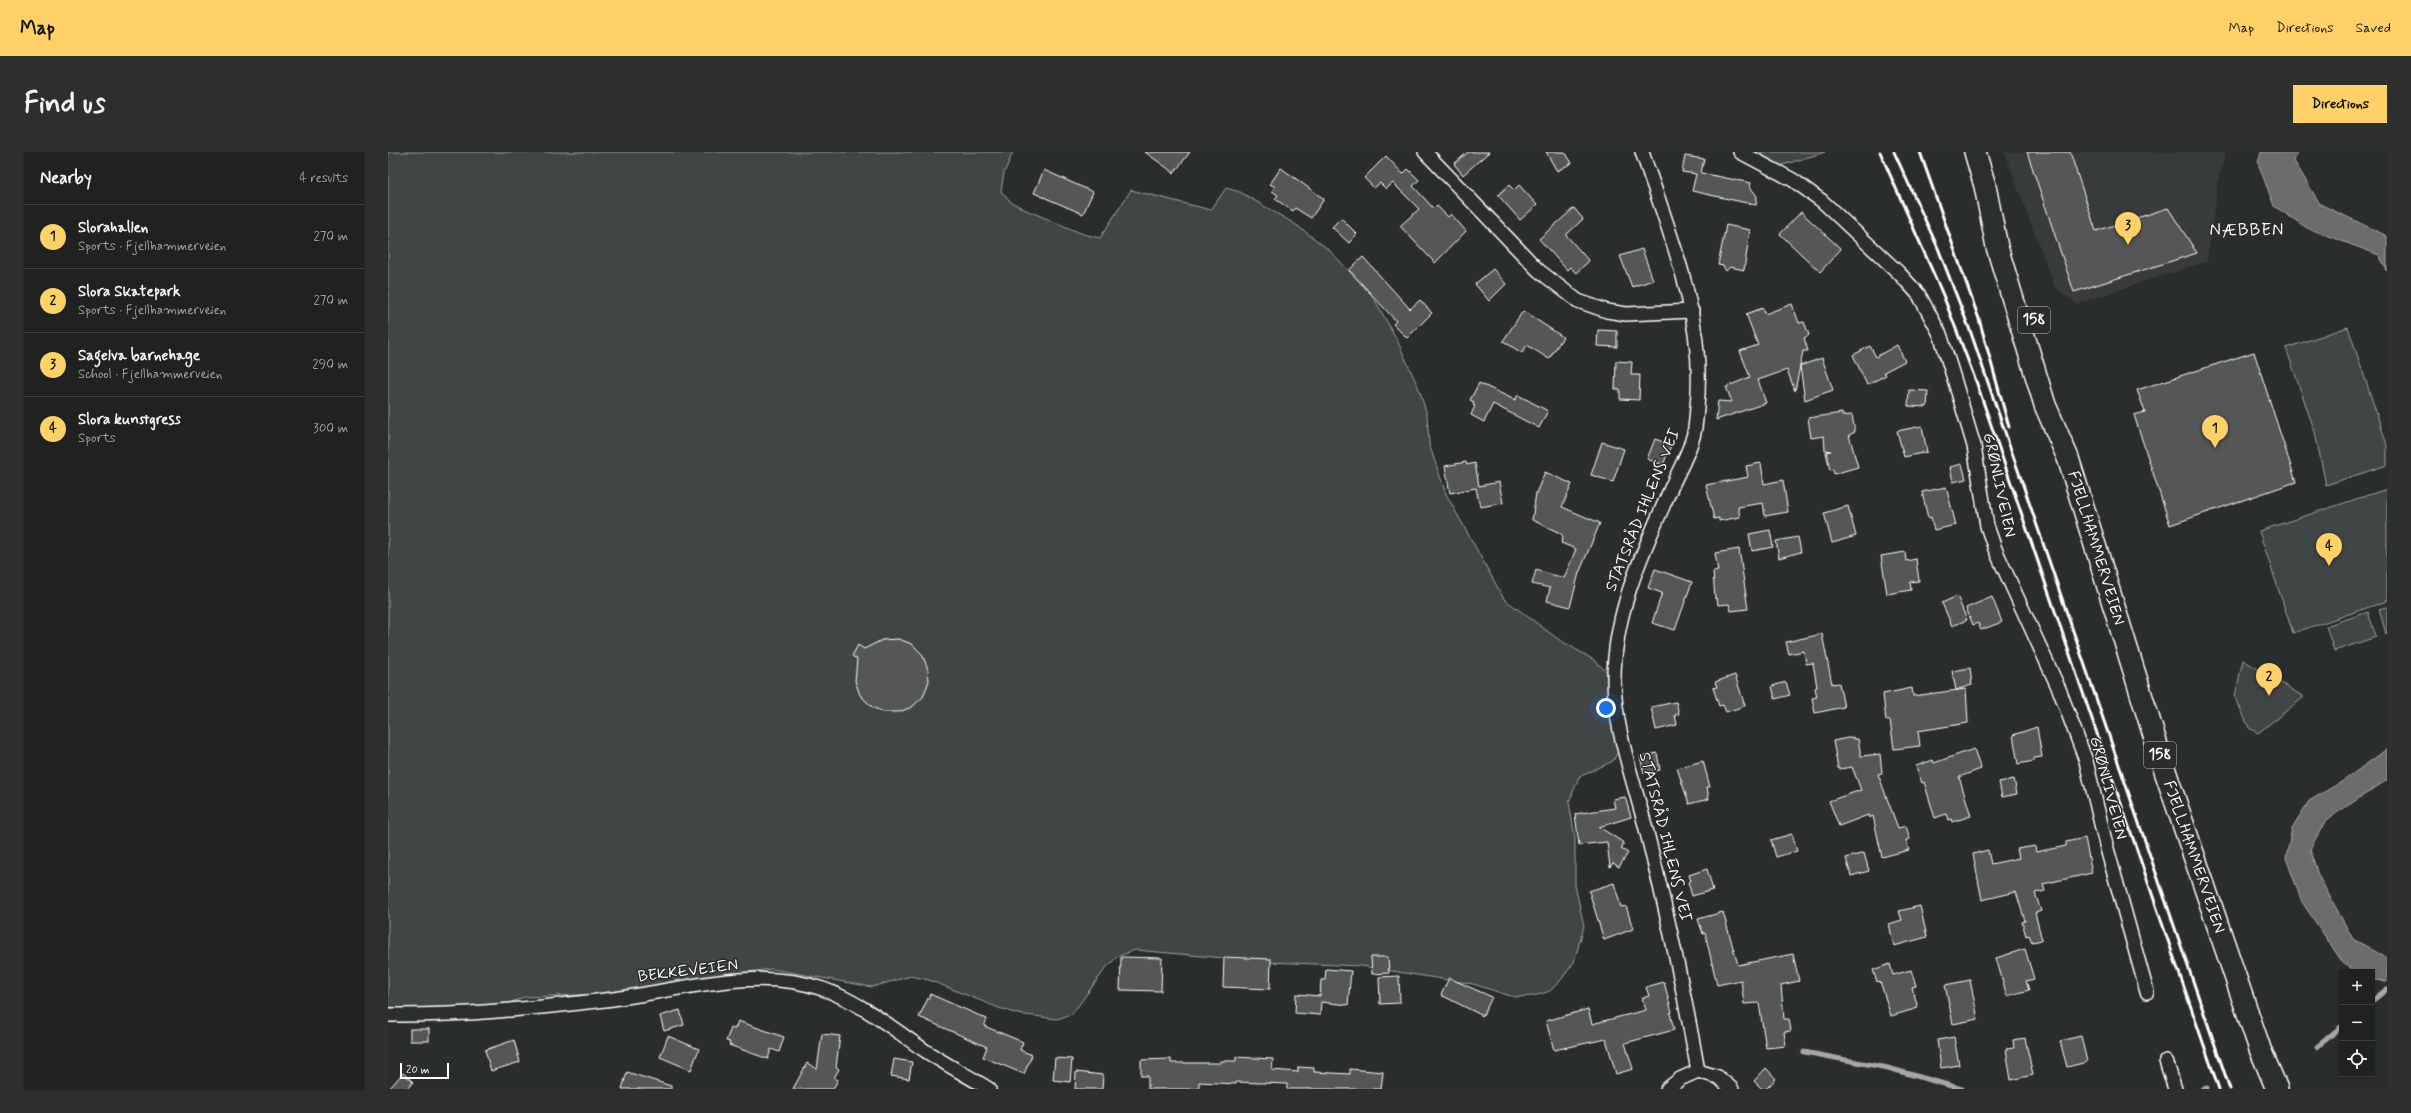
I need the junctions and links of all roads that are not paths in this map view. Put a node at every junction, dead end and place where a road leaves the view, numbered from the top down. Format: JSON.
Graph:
{"nodes":[{"id":1,"x":1425,"y":152,"type":"edge"},
{"id":2,"x":1642,"y":152,"type":"edge"},
{"id":3,"x":1740,"y":152,"type":"edge"},
{"id":4,"x":1975,"y":152,"type":"edge"},
{"id":5,"x":1692,"y":311,"type":"junction"},
{"id":6,"x":2147,"y":992,"type":"dead end"},
{"id":7,"x":388,"y":1015,"type":"edge"},
{"id":8,"x":2260,"y":1049,"type":"junction"},
{"id":9,"x":2166,"y":1061,"type":"dead end"},
{"id":10,"x":1698,"y":1071,"type":"junction"},
{"id":11,"x":989,"y":1089,"type":"edge"},
{"id":12,"x":1667,"y":1089,"type":"edge"},
{"id":13,"x":1732,"y":1089,"type":"edge"},
{"id":14,"x":2175,"y":1089,"type":"edge"},
{"id":15,"x":2270,"y":1089,"type":"edge"},
{"id":16,"x":2277,"y":1089,"type":"edge"}],
"edges":[{"from":1,"to":5,"type":"street"},
{"from":2,"to":5,"type":"street","name":"STATSRÅD IHLENS VEI"},
{"from":3,"to":6,"type":"street","name":"GRØNLIVEIEN"},
{"from":4,"to":8,"type":"main road","name":"FJELLHAMMERVEIEN","number":"158"},
{"from":5,"to":10,"type":"street","name":"STATSRÅD IHLENS VEI"},
{"from":7,"to":11,"type":"street","name":"BEKKEVEIEN"},
{"from":8,"to":15,"type":"main road","number":"158"},
{"from":8,"to":16,"type":"main road","number":"158"},
{"from":9,"to":14,"type":"street"},
{"from":10,"to":12,"type":"street"},
{"from":10,"to":13,"type":"street"}]}
